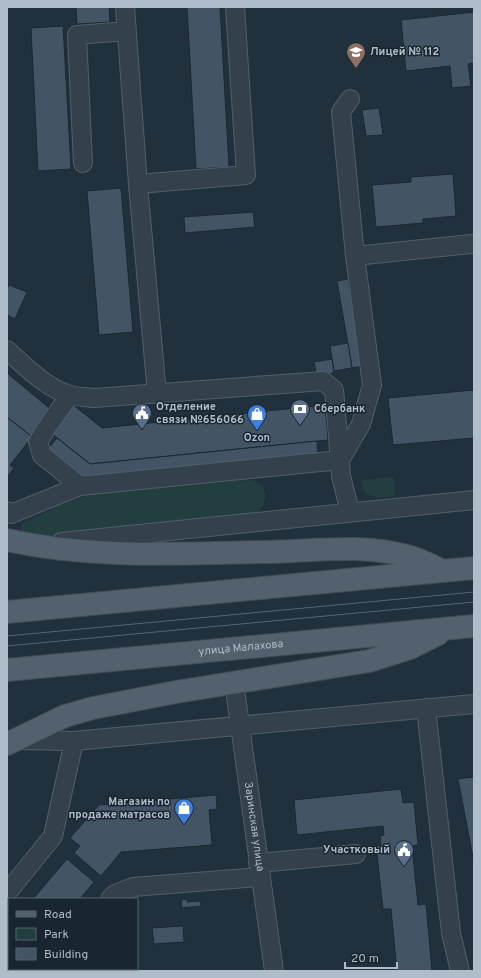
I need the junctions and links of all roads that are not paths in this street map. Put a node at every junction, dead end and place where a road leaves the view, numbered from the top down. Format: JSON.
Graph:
{"nodes":[{"id":1,"x":125,"y":7,"type":"edge"},
{"id":2,"x":235,"y":7,"type":"edge"},
{"id":3,"x":126,"y":31,"type":"junction"},
{"id":4,"x":350,"y":99,"type":"dead end"},
{"id":5,"x":83,"y":163,"type":"dead end"},
{"id":6,"x":138,"y":184,"type":"junction"},
{"id":7,"x":473,"y":241,"type":"edge"},
{"id":8,"x":355,"y":256,"type":"junction"},
{"id":9,"x":7,"y":350,"type":"edge"},
{"id":10,"x":157,"y":394,"type":"junction"},
{"id":11,"x":70,"y":395,"type":"junction"},
{"id":12,"x":340,"y":460,"type":"junction"},
{"id":13,"x":80,"y":486,"type":"junction"},
{"id":14,"x":474,"y":500,"type":"edge"},
{"id":15,"x":350,"y":512,"type":"junction"},
{"id":16,"x":8,"y":517,"type":"edge"},
{"id":17,"x":7,"y":540,"type":"edge"},
{"id":18,"x":32,"y":545,"type":"junction"},
{"id":19,"x":474,"y":568,"type":"edge"},
{"id":20,"x":444,"y":571,"type":"junction"},
{"id":21,"x":7,"y":612,"type":"edge"},
{"id":22,"x":474,"y":626,"type":"edge"},
{"id":23,"x":450,"y":628,"type":"junction"},
{"id":24,"x":7,"y":670,"type":"edge"},
{"id":25,"x":234,"y":682,"type":"junction"},
{"id":26,"x":474,"y":704,"type":"edge"},
{"id":27,"x":426,"y":708,"type":"junction"},
{"id":28,"x":240,"y":725,"type":"junction"},
{"id":29,"x":74,"y":741,"type":"junction"},
{"id":30,"x":9,"y":742,"type":"edge"},
{"id":31,"x":356,"y":854,"type":"dead end"},
{"id":32,"x":259,"y":870,"type":"junction"},
{"id":33,"x":7,"y":893,"type":"edge"},
{"id":34,"x":111,"y":898,"type":"edge"},
{"id":35,"x":274,"y":971,"type":"edge"},
{"id":36,"x":460,"y":971,"type":"edge"}],
"edges":[{"from":1,"to":3,"type":"street"},
{"from":2,"to":6,"type":"street"},
{"from":3,"to":5,"type":"street"},
{"from":3,"to":6,"type":"street"},
{"from":4,"to":8,"type":"street"},
{"from":6,"to":10,"type":"street"},
{"from":7,"to":8,"type":"street"},
{"from":8,"to":12,"type":"street"},
{"from":9,"to":11,"type":"street"},
{"from":10,"to":11,"type":"street"},
{"from":10,"to":12,"type":"street"},
{"from":11,"to":13,"type":"street"},
{"from":12,"to":13,"type":"street"},
{"from":12,"to":15,"type":"street"},
{"from":13,"to":16,"type":"street"},
{"from":14,"to":15,"type":"street"},
{"from":15,"to":18,"type":"street"},
{"from":17,"to":18,"type":"main road"},
{"from":18,"to":20,"type":"main road"},
{"from":19,"to":20,"type":"main road"},
{"from":20,"to":21,"type":"main road"},
{"from":22,"to":23,"type":"main road","name":"улица Малахова"},
{"from":23,"to":24,"type":"main road","name":"улица Малахова"},
{"from":23,"to":25,"type":"main road"},
{"from":25,"to":28,"type":"street","name":"Заринская улица"},
{"from":25,"to":30,"type":"main road"},
{"from":26,"to":27,"type":"street"},
{"from":27,"to":28,"type":"street"},
{"from":27,"to":36,"type":"street"},
{"from":28,"to":29,"type":"street"},
{"from":28,"to":32,"type":"street","name":"Заринская улица"},
{"from":29,"to":30,"type":"street"},
{"from":29,"to":33,"type":"street"},
{"from":31,"to":32,"type":"street"},
{"from":32,"to":34,"type":"street"},
{"from":32,"to":35,"type":"street","name":"Заринская улица"}]}
